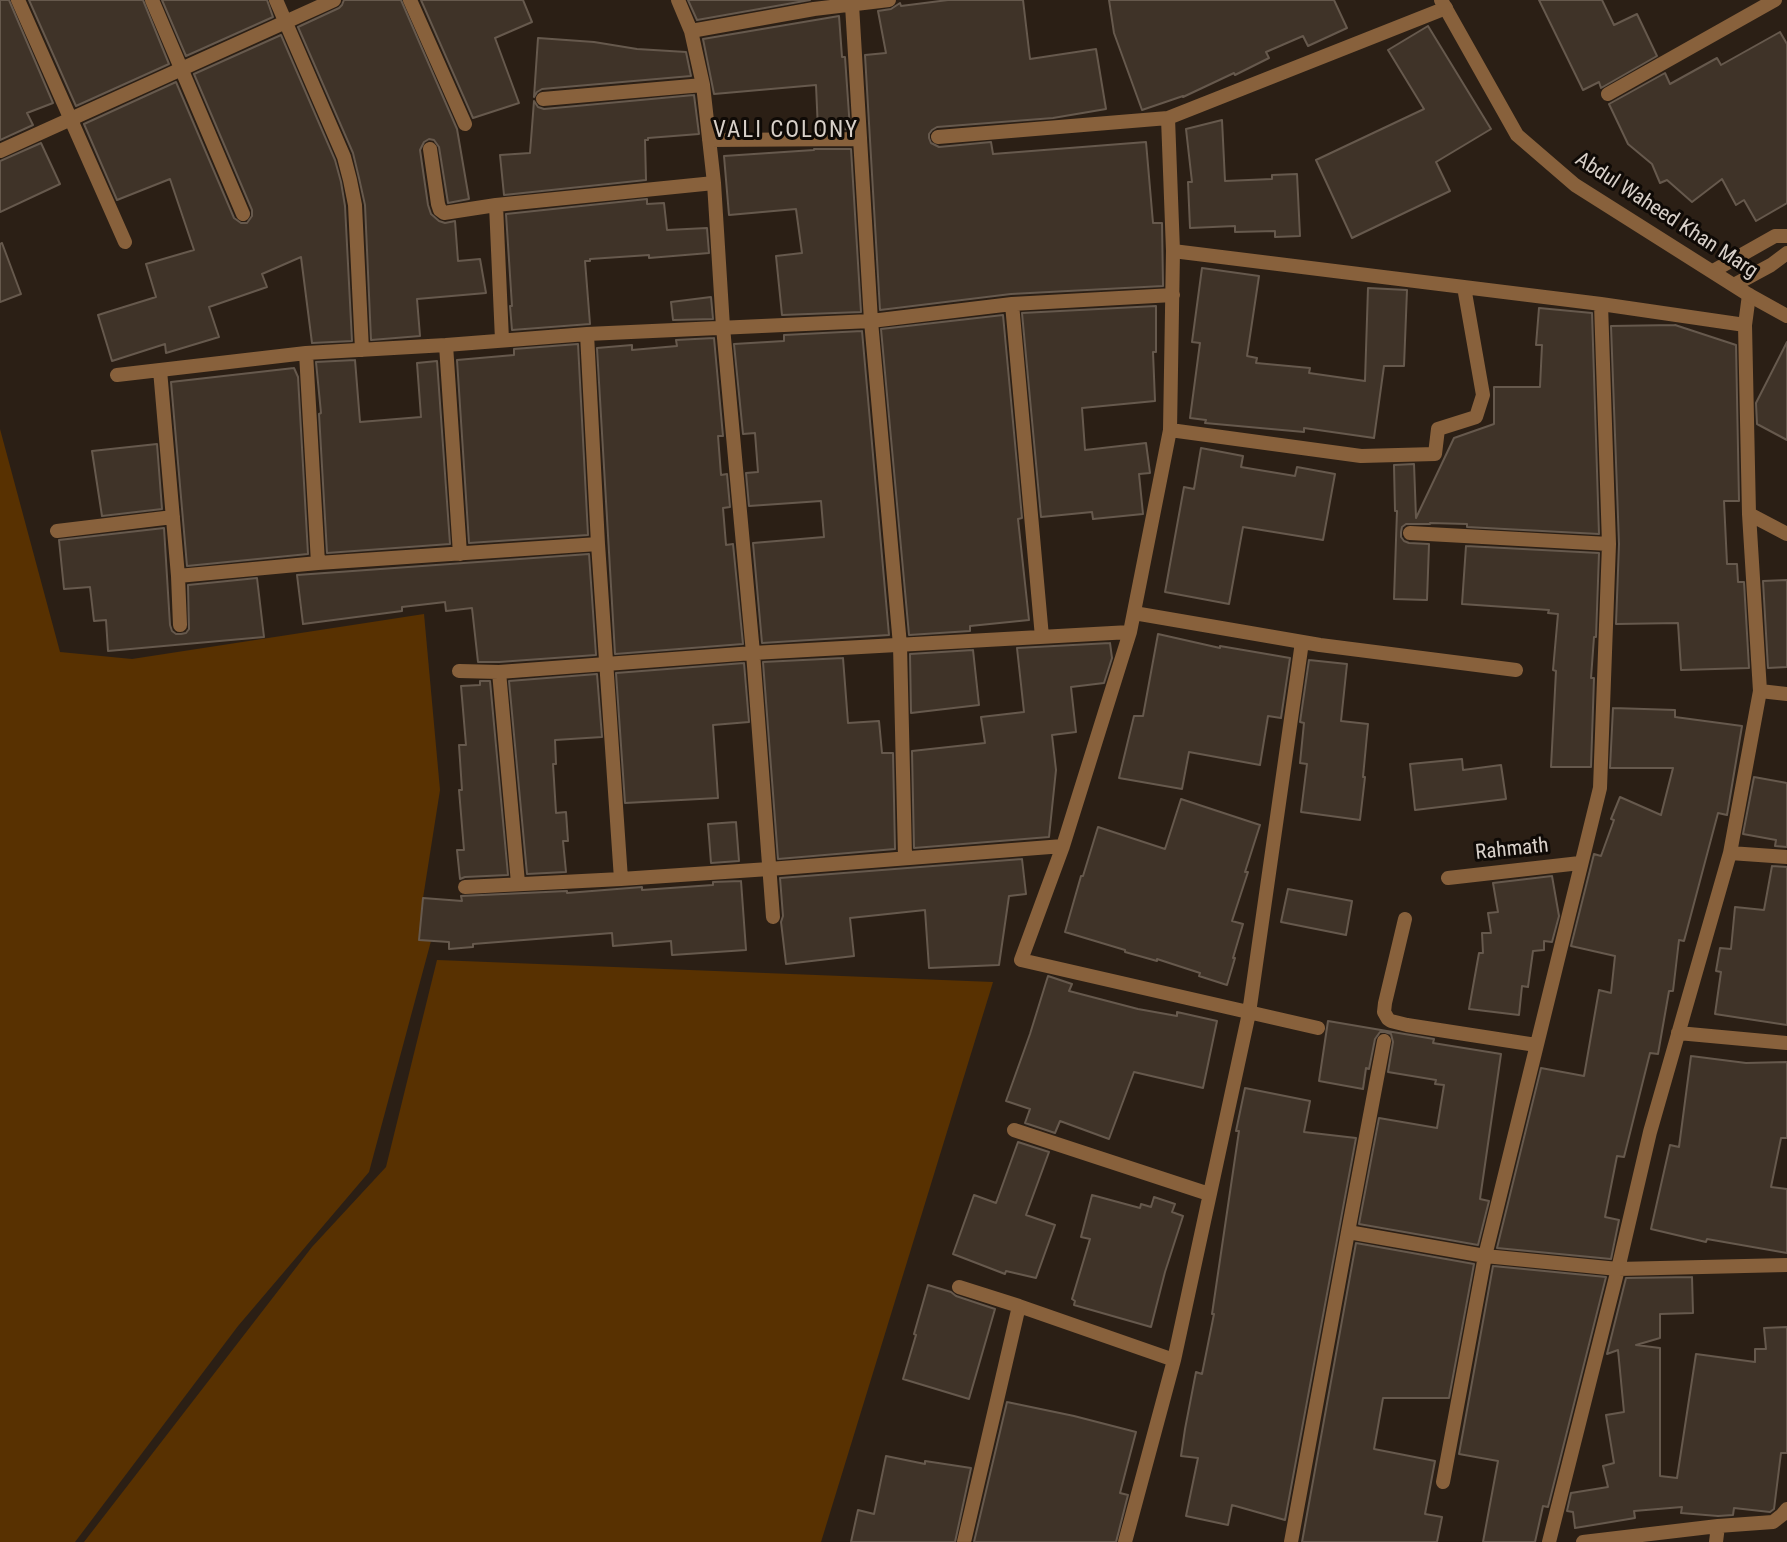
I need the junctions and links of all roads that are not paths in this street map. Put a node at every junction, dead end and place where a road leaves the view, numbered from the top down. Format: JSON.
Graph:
{"nodes":[{"id":1,"x":18,"y":0,"type":"edge"},
{"id":2,"x":152,"y":0,"type":"edge"},
{"id":3,"x":276,"y":0,"type":"edge"},
{"id":4,"x":334,"y":0,"type":"edge"},
{"id":5,"x":410,"y":0,"type":"edge"},
{"id":6,"x":678,"y":0,"type":"edge"},
{"id":7,"x":889,"y":0,"type":"edge"},
{"id":8,"x":1775,"y":0,"type":"edge"},
{"id":9,"x":1444,"y":4,"type":"edge"},
{"id":10,"x":813,"y":5,"type":"edge"},
{"id":11,"x":852,"y":5,"type":"junction"},
{"id":12,"x":285,"y":22,"type":"junction"},
{"id":13,"x":691,"y":31,"type":"junction"},
{"id":14,"x":180,"y":69,"type":"junction"},
{"id":15,"x":704,"y":85,"type":"junction"},
{"id":16,"x":1608,"y":94,"type":"dead end"},
{"id":17,"x":542,"y":99,"type":"dead end"},
{"id":18,"x":1168,"y":118,"type":"junction"},
{"id":19,"x":71,"y":119,"type":"junction"},
{"id":20,"x":465,"y":124,"type":"dead end"},
{"id":21,"x":938,"y":137,"type":"dead end"},
{"id":22,"x":859,"y":139,"type":"junction"},
{"id":23,"x":709,"y":140,"type":"junction"},
{"id":24,"x":430,"y":149,"type":"dead end"},
{"id":25,"x":0,"y":151,"type":"edge"},
{"id":26,"x":713,"y":183,"type":"junction"},
{"id":27,"x":496,"y":205,"type":"junction"},
{"id":28,"x":243,"y":214,"type":"dead end"},
{"id":29,"x":1787,"y":236,"type":"edge"},
{"id":30,"x":125,"y":243,"type":"dead end"},
{"id":31,"x":1173,"y":251,"type":"junction"},
{"id":32,"x":1787,"y":253,"type":"edge"},
{"id":33,"x":1713,"y":271,"type":"junction"},
{"id":34,"x":1734,"y":285,"type":"junction"},
{"id":35,"x":1464,"y":287,"type":"junction"},
{"id":36,"x":1173,"y":295,"type":"junction"},
{"id":37,"x":1749,"y":295,"type":"junction"},
{"id":38,"x":1012,"y":304,"type":"junction"},
{"id":39,"x":1601,"y":304,"type":"junction"},
{"id":40,"x":1787,"y":316,"type":"edge"},
{"id":41,"x":871,"y":321,"type":"junction"},
{"id":42,"x":1745,"y":324,"type":"junction"},
{"id":43,"x":723,"y":327,"type":"junction"},
{"id":44,"x":587,"y":334,"type":"junction"},
{"id":45,"x":502,"y":340,"type":"junction"},
{"id":46,"x":446,"y":345,"type":"junction"},
{"id":47,"x":362,"y":349,"type":"junction"},
{"id":48,"x":306,"y":353,"type":"junction"},
{"id":49,"x":160,"y":370,"type":"junction"},
{"id":50,"x":117,"y":375,"type":"dead end"},
{"id":51,"x":1170,"y":430,"type":"junction"},
{"id":52,"x":1749,"y":514,"type":"junction"},
{"id":53,"x":173,"y":517,"type":"junction"},
{"id":54,"x":57,"y":531,"type":"dead end"},
{"id":55,"x":1410,"y":533,"type":"dead end"},
{"id":56,"x":1787,"y":534,"type":"edge"},
{"id":57,"x":598,"y":544,"type":"junction"},
{"id":58,"x":1609,"y":544,"type":"junction"},
{"id":59,"x":460,"y":554,"type":"junction"},
{"id":60,"x":318,"y":563,"type":"junction"},
{"id":61,"x":178,"y":576,"type":"junction"},
{"id":62,"x":1133,"y":612,"type":"junction"},
{"id":63,"x":180,"y":625,"type":"dead end"},
{"id":64,"x":1130,"y":632,"type":"junction"},
{"id":65,"x":1042,"y":637,"type":"junction"},
{"id":66,"x":1302,"y":642,"type":"junction"},
{"id":67,"x":900,"y":645,"type":"junction"},
{"id":68,"x":753,"y":653,"type":"junction"},
{"id":69,"x":606,"y":664,"type":"junction"},
{"id":70,"x":1516,"y":670,"type":"dead end"},
{"id":71,"x":459,"y":671,"type":"dead end"},
{"id":72,"x":499,"y":672,"type":"junction"},
{"id":73,"x":1760,"y":691,"type":"junction"},
{"id":74,"x":1787,"y":694,"type":"edge"},
{"id":75,"x":1063,"y":846,"type":"junction"},
{"id":76,"x":1730,"y":853,"type":"junction"},
{"id":77,"x":905,"y":857,"type":"junction"},
{"id":78,"x":1787,"y":857,"type":"edge"},
{"id":79,"x":1580,"y":863,"type":"junction"},
{"id":80,"x":769,"y":869,"type":"junction"},
{"id":81,"x":1448,"y":878,"type":"dead end"},
{"id":82,"x":621,"y":879,"type":"junction"},
{"id":83,"x":518,"y":883,"type":"junction"},
{"id":84,"x":465,"y":887,"type":"dead end"},
{"id":85,"x":773,"y":917,"type":"dead end"},
{"id":86,"x":1405,"y":919,"type":"dead end"},
{"id":87,"x":1249,"y":1013,"type":"junction"},
{"id":88,"x":1318,"y":1028,"type":"dead end"},
{"id":89,"x":1678,"y":1033,"type":"junction"},
{"id":90,"x":1384,"y":1041,"type":"dead end"},
{"id":91,"x":1787,"y":1043,"type":"edge"},
{"id":92,"x":1536,"y":1045,"type":"junction"},
{"id":93,"x":1014,"y":1130,"type":"dead end"},
{"id":94,"x":1209,"y":1194,"type":"junction"},
{"id":95,"x":1348,"y":1232,"type":"junction"},
{"id":96,"x":1485,"y":1256,"type":"junction"},
{"id":97,"x":1787,"y":1265,"type":"edge"},
{"id":98,"x":1618,"y":1269,"type":"junction"},
{"id":99,"x":959,"y":1287,"type":"dead end"},
{"id":100,"x":1019,"y":1306,"type":"junction"},
{"id":101,"x":1174,"y":1360,"type":"junction"},
{"id":102,"x":1443,"y":1482,"type":"dead end"},
{"id":103,"x":1787,"y":1508,"type":"edge"},
{"id":104,"x":1718,"y":1525,"type":"junction"},
{"id":105,"x":964,"y":1542,"type":"edge"},
{"id":106,"x":1125,"y":1542,"type":"edge"},
{"id":107,"x":1292,"y":1542,"type":"edge"},
{"id":108,"x":1549,"y":1542,"type":"edge"},
{"id":109,"x":1583,"y":1542,"type":"edge"},
{"id":110,"x":1716,"y":1542,"type":"edge"}],
"edges":[{"from":1,"to":19,"type":"street"},
{"from":2,"to":14,"type":"street"},
{"from":3,"to":12,"type":"street"},
{"from":4,"to":12,"type":"street"},
{"from":5,"to":20,"type":"street"},
{"from":6,"to":13,"type":"street"},
{"from":7,"to":11,"type":"street"},
{"from":8,"to":16,"type":"street"},
{"from":9,"to":18,"type":"street"},
{"from":9,"to":33,"type":"street","name":"Abdul Waheed Khan Marg"},
{"from":10,"to":11,"type":"street"},
{"from":10,"to":13,"type":"street"},
{"from":11,"to":22,"type":"street"},
{"from":12,"to":14,"type":"street"},
{"from":12,"to":47,"type":"street"},
{"from":13,"to":15,"type":"street"},
{"from":14,"to":19,"type":"street"},
{"from":14,"to":28,"type":"street"},
{"from":15,"to":17,"type":"street"},
{"from":15,"to":23,"type":"street"},
{"from":18,"to":21,"type":"street"},
{"from":18,"to":31,"type":"street"},
{"from":19,"to":25,"type":"street"},
{"from":19,"to":30,"type":"street"},
{"from":22,"to":23,"type":"street"},
{"from":22,"to":41,"type":"street"},
{"from":23,"to":26,"type":"street"},
{"from":24,"to":27,"type":"street"},
{"from":26,"to":27,"type":"street"},
{"from":26,"to":43,"type":"street"},
{"from":27,"to":45,"type":"street"},
{"from":29,"to":33,"type":"street"},
{"from":31,"to":35,"type":"street"},
{"from":31,"to":36,"type":"street"},
{"from":32,"to":34,"type":"street"},
{"from":33,"to":34,"type":"street","name":"Abdul Waheed Khan Marg"},
{"from":34,"to":37,"type":"street","name":"Abdul Waheed Khan Marg"},
{"from":35,"to":39,"type":"street"},
{"from":35,"to":51,"type":"street"},
{"from":36,"to":38,"type":"street"},
{"from":36,"to":51,"type":"street"},
{"from":37,"to":40,"type":"street","name":"Abdul Waheed Khan Marg"},
{"from":37,"to":42,"type":"street"},
{"from":38,"to":41,"type":"street"},
{"from":38,"to":65,"type":"street"},
{"from":39,"to":42,"type":"street"},
{"from":39,"to":58,"type":"street"},
{"from":41,"to":43,"type":"street"},
{"from":41,"to":67,"type":"street"},
{"from":42,"to":52,"type":"street"},
{"from":43,"to":44,"type":"street"},
{"from":43,"to":68,"type":"street"},
{"from":44,"to":45,"type":"street"},
{"from":44,"to":57,"type":"street"},
{"from":45,"to":46,"type":"street"},
{"from":46,"to":47,"type":"street"},
{"from":46,"to":59,"type":"street"},
{"from":47,"to":48,"type":"street"},
{"from":48,"to":49,"type":"street"},
{"from":48,"to":60,"type":"street"},
{"from":49,"to":50,"type":"street"},
{"from":49,"to":53,"type":"street"},
{"from":51,"to":62,"type":"street"},
{"from":52,"to":56,"type":"street"},
{"from":52,"to":73,"type":"street"},
{"from":53,"to":54,"type":"street"},
{"from":53,"to":61,"type":"street"},
{"from":55,"to":58,"type":"street"},
{"from":57,"to":59,"type":"street"},
{"from":57,"to":69,"type":"street"},
{"from":58,"to":79,"type":"street"},
{"from":59,"to":60,"type":"street"},
{"from":60,"to":61,"type":"street"},
{"from":61,"to":63,"type":"street"},
{"from":62,"to":64,"type":"street"},
{"from":62,"to":66,"type":"street"},
{"from":64,"to":65,"type":"street"},
{"from":64,"to":75,"type":"street"},
{"from":65,"to":67,"type":"street"},
{"from":66,"to":70,"type":"street"},
{"from":66,"to":87,"type":"street"},
{"from":67,"to":68,"type":"street"},
{"from":67,"to":77,"type":"street"},
{"from":68,"to":69,"type":"street"},
{"from":68,"to":80,"type":"street"},
{"from":69,"to":72,"type":"street"},
{"from":69,"to":82,"type":"street"},
{"from":71,"to":72,"type":"street"},
{"from":72,"to":83,"type":"street"},
{"from":73,"to":74,"type":"street"},
{"from":73,"to":76,"type":"street"},
{"from":75,"to":77,"type":"street"},
{"from":75,"to":87,"type":"street"},
{"from":76,"to":78,"type":"street"},
{"from":76,"to":89,"type":"street"},
{"from":77,"to":80,"type":"street"},
{"from":79,"to":81,"type":"street","name":"Rahmath"},
{"from":79,"to":92,"type":"street"},
{"from":80,"to":82,"type":"street"},
{"from":80,"to":85,"type":"street"},
{"from":82,"to":83,"type":"street"},
{"from":83,"to":84,"type":"street"},
{"from":86,"to":92,"type":"street"},
{"from":87,"to":88,"type":"street"},
{"from":87,"to":94,"type":"street"},
{"from":89,"to":91,"type":"street"},
{"from":89,"to":98,"type":"street"},
{"from":90,"to":95,"type":"street"},
{"from":92,"to":96,"type":"street"},
{"from":93,"to":94,"type":"street"},
{"from":94,"to":101,"type":"street"},
{"from":95,"to":96,"type":"street"},
{"from":95,"to":107,"type":"street"},
{"from":96,"to":98,"type":"street"},
{"from":96,"to":102,"type":"street"},
{"from":97,"to":98,"type":"street"},
{"from":98,"to":108,"type":"street"},
{"from":99,"to":100,"type":"street"},
{"from":100,"to":101,"type":"street"},
{"from":100,"to":105,"type":"street"},
{"from":101,"to":106,"type":"street"},
{"from":103,"to":104,"type":"street"},
{"from":104,"to":109,"type":"street"},
{"from":104,"to":110,"type":"street"}]}
